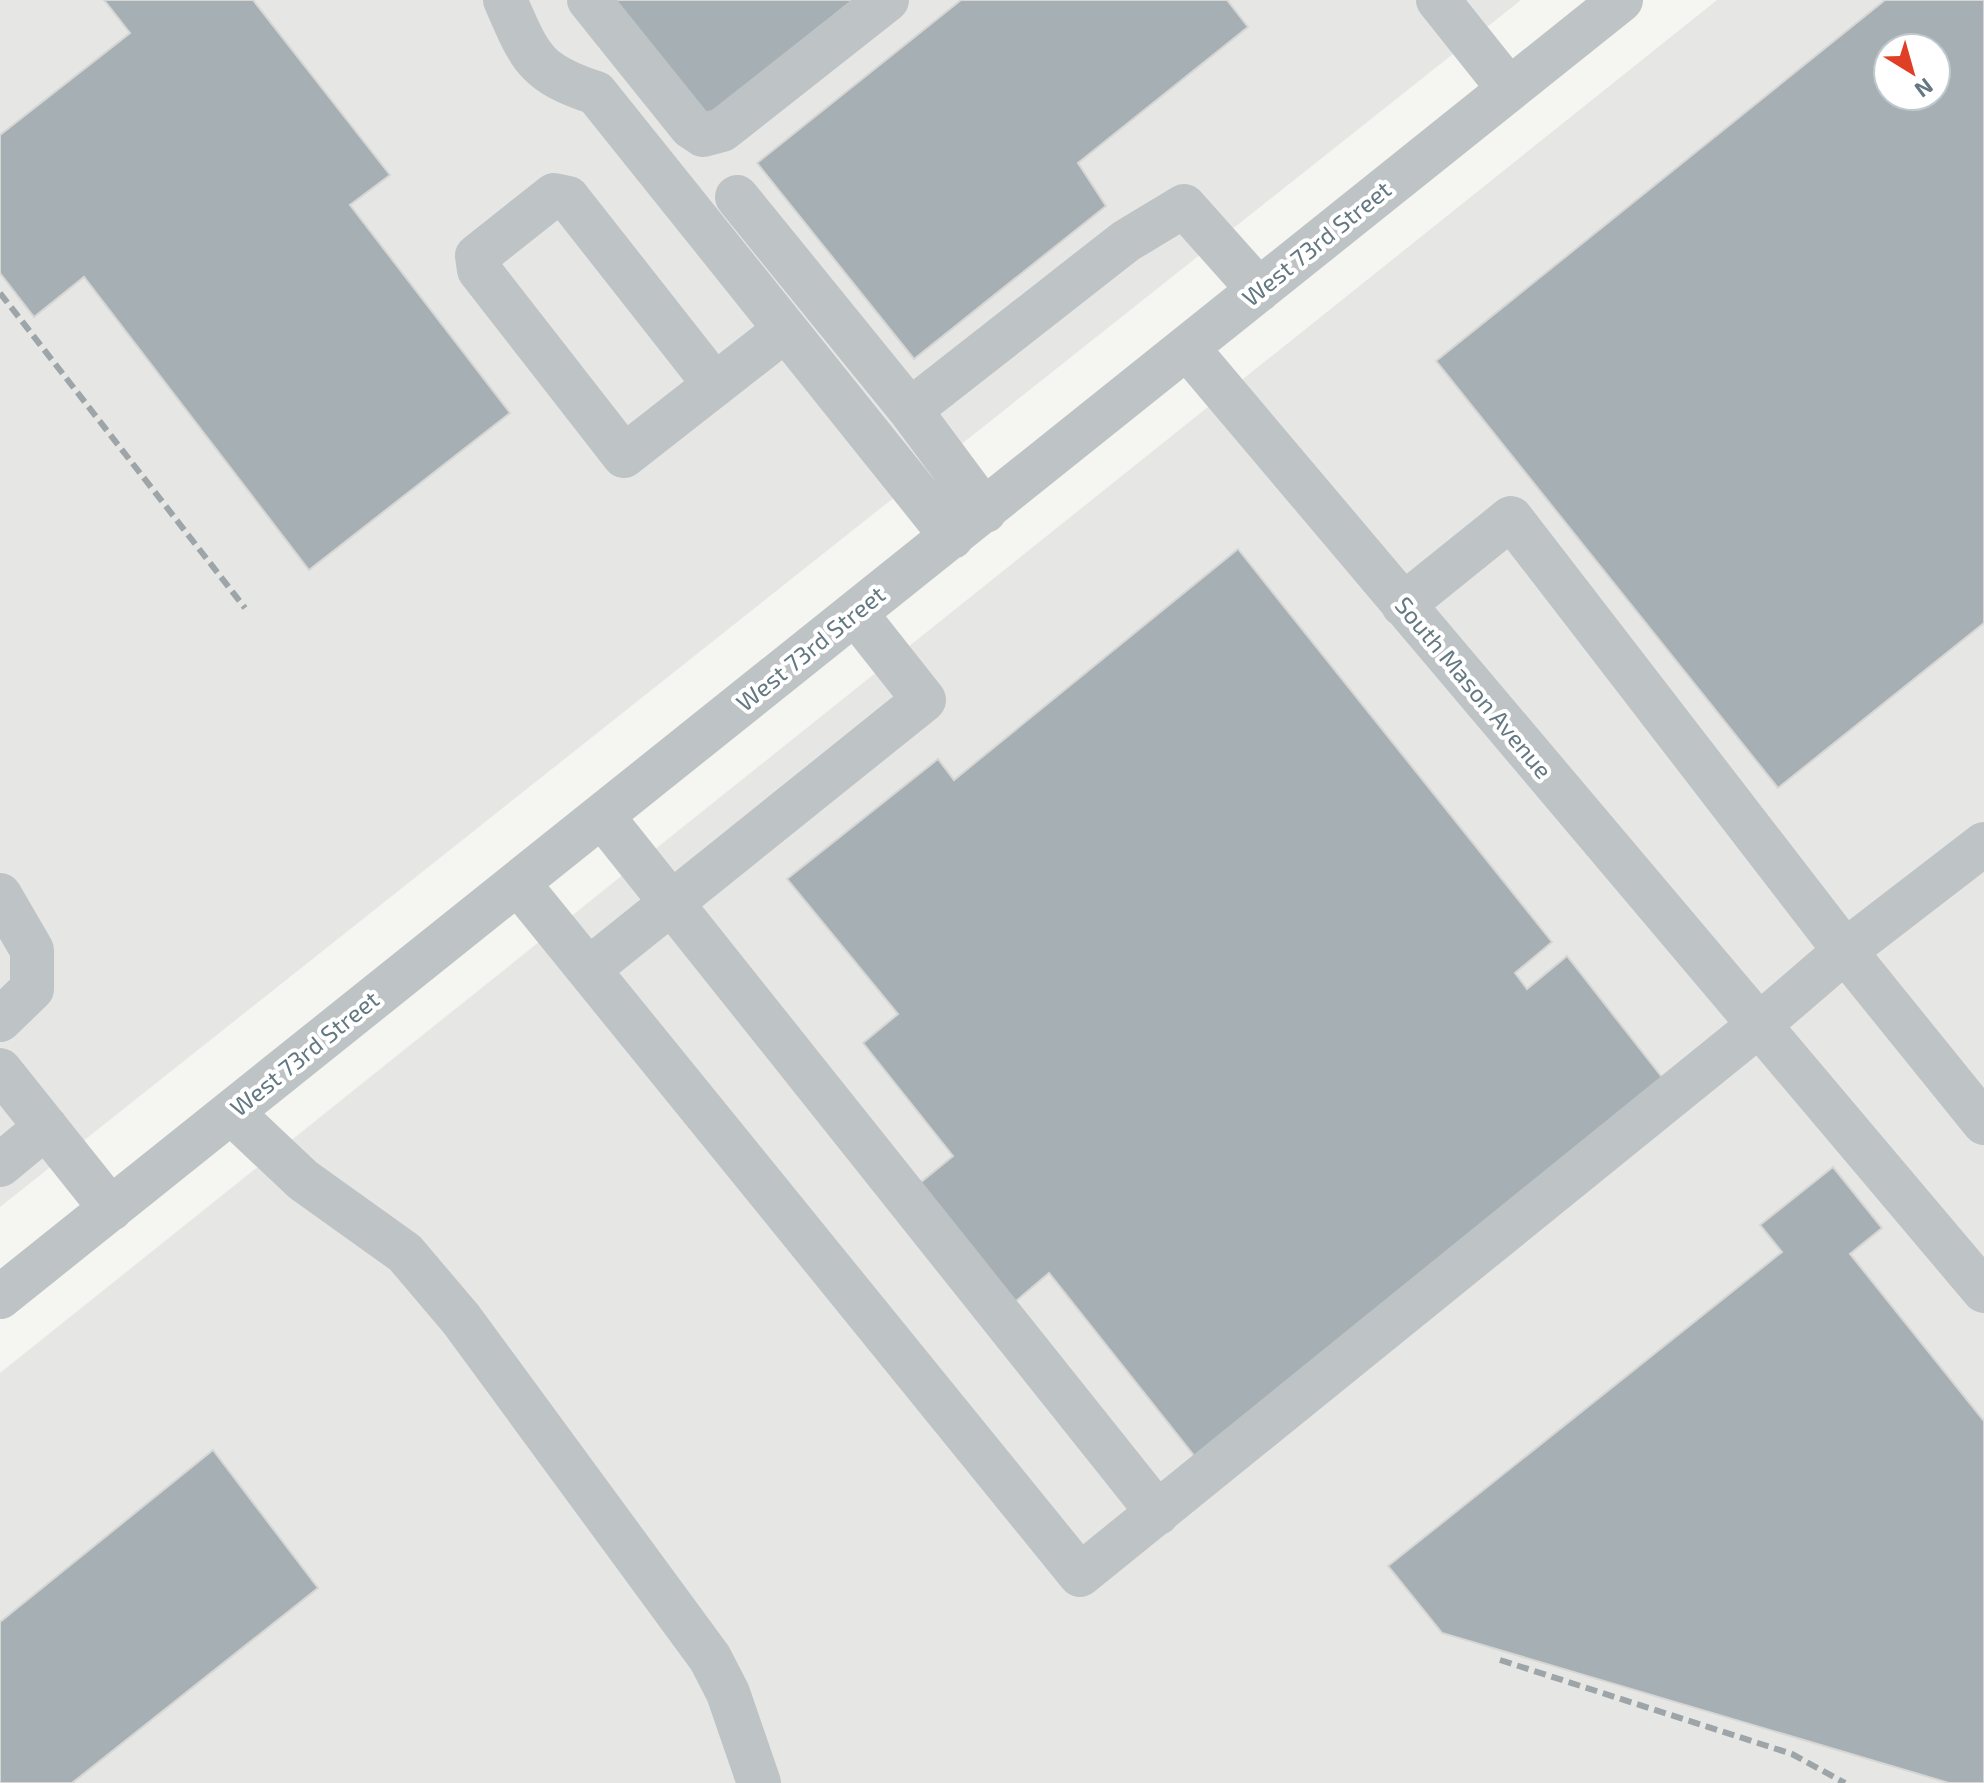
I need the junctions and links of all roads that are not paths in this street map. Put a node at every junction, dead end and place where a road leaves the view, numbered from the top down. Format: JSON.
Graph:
{"nodes":[{"id":1,"x":505,"y":0,"type":"edge"},
{"id":2,"x":589,"y":0,"type":"edge"},
{"id":3,"x":887,"y":0,"type":"edge"},
{"id":4,"x":1438,"y":0,"type":"edge"},
{"id":5,"x":1621,"y":0,"type":"edge"},
{"id":6,"x":1509,"y":89,"type":"junction"},
{"id":7,"x":737,"y":197,"type":"dead end"},
{"id":8,"x":1259,"y":290,"type":"junction"},
{"id":9,"x":785,"y":330,"type":"junction"},
{"id":10,"x":1188,"y":349,"type":"junction"},
{"id":11,"x":715,"y":385,"type":"junction"},
{"id":12,"x":910,"y":410,"type":"junction"},
{"id":13,"x":985,"y":511,"type":"junction"},
{"id":14,"x":952,"y":537,"type":"junction"},
{"id":15,"x":1403,"y":605,"type":"junction"},
{"id":16,"x":856,"y":614,"type":"junction"},
{"id":17,"x":602,"y":816,"type":"junction"},
{"id":18,"x":1984,"y":844,"type":"edge"},
{"id":19,"x":518,"y":883,"type":"junction"},
{"id":20,"x":0,"y":895,"type":"edge"},
{"id":21,"x":672,"y":901,"type":"junction"},
{"id":22,"x":1845,"y":951,"type":"junction"},
{"id":23,"x":589,"y":969,"type":"junction"},
{"id":24,"x":0,"y":1020,"type":"edge"},
{"id":25,"x":1758,"y":1026,"type":"junction"},
{"id":26,"x":0,"y":1070,"type":"edge"},
{"id":27,"x":232,"y":1113,"type":"junction"},
{"id":28,"x":1984,"y":1123,"type":"edge"},
{"id":29,"x":46,"y":1127,"type":"junction"},
{"id":30,"x":0,"y":1165,"type":"edge"},
{"id":31,"x":111,"y":1209,"type":"junction"},
{"id":32,"x":1984,"y":1291,"type":"edge"},
{"id":33,"x":0,"y":1297,"type":"edge"},
{"id":34,"x":1158,"y":1513,"type":"junction"},
{"id":35,"x":759,"y":1783,"type":"edge"}],
"edges":[{"from":1,"to":9,"type":"street"},
{"from":2,"to":3,"type":"street"},
{"from":4,"to":6,"type":"street"},
{"from":5,"to":6,"type":"street","name":"West 73rd Street"},
{"from":6,"to":8,"type":"street","name":"West 73rd Street"},
{"from":7,"to":12,"type":"street"},
{"from":8,"to":10,"type":"street","name":"West 73rd Street"},
{"from":8,"to":12,"type":"street"},
{"from":9,"to":11,"type":"street"},
{"from":9,"to":14,"type":"street"},
{"from":10,"to":13,"type":"street","name":"West 73rd Street"},
{"from":10,"to":15,"type":"street","name":"South Mason Avenue"},
{"from":11,"to":11,"type":"street"},
{"from":12,"to":13,"type":"street"},
{"from":13,"to":14,"type":"street","name":"West 73rd Street"},
{"from":14,"to":16,"type":"street","name":"West 73rd Street"},
{"from":15,"to":22,"type":"street"},
{"from":15,"to":25,"type":"street","name":"South Mason Avenue"},
{"from":16,"to":17,"type":"street","name":"West 73rd Street"},
{"from":16,"to":21,"type":"street"},
{"from":17,"to":19,"type":"street","name":"West 73rd Street"},
{"from":17,"to":21,"type":"street"},
{"from":18,"to":22,"type":"street"},
{"from":19,"to":23,"type":"street"},
{"from":19,"to":27,"type":"street","name":"West 73rd Street"},
{"from":20,"to":24,"type":"street"},
{"from":21,"to":23,"type":"street"},
{"from":21,"to":34,"type":"street"},
{"from":22,"to":25,"type":"street"},
{"from":22,"to":28,"type":"street"},
{"from":23,"to":34,"type":"street"},
{"from":25,"to":32,"type":"street","name":"South Mason Avenue"},
{"from":25,"to":34,"type":"street"},
{"from":26,"to":29,"type":"street"},
{"from":27,"to":31,"type":"street","name":"West 73rd Street"},
{"from":27,"to":35,"type":"street"},
{"from":29,"to":30,"type":"street"},
{"from":29,"to":31,"type":"street"},
{"from":31,"to":33,"type":"street","name":"West 73rd Street"}]}
